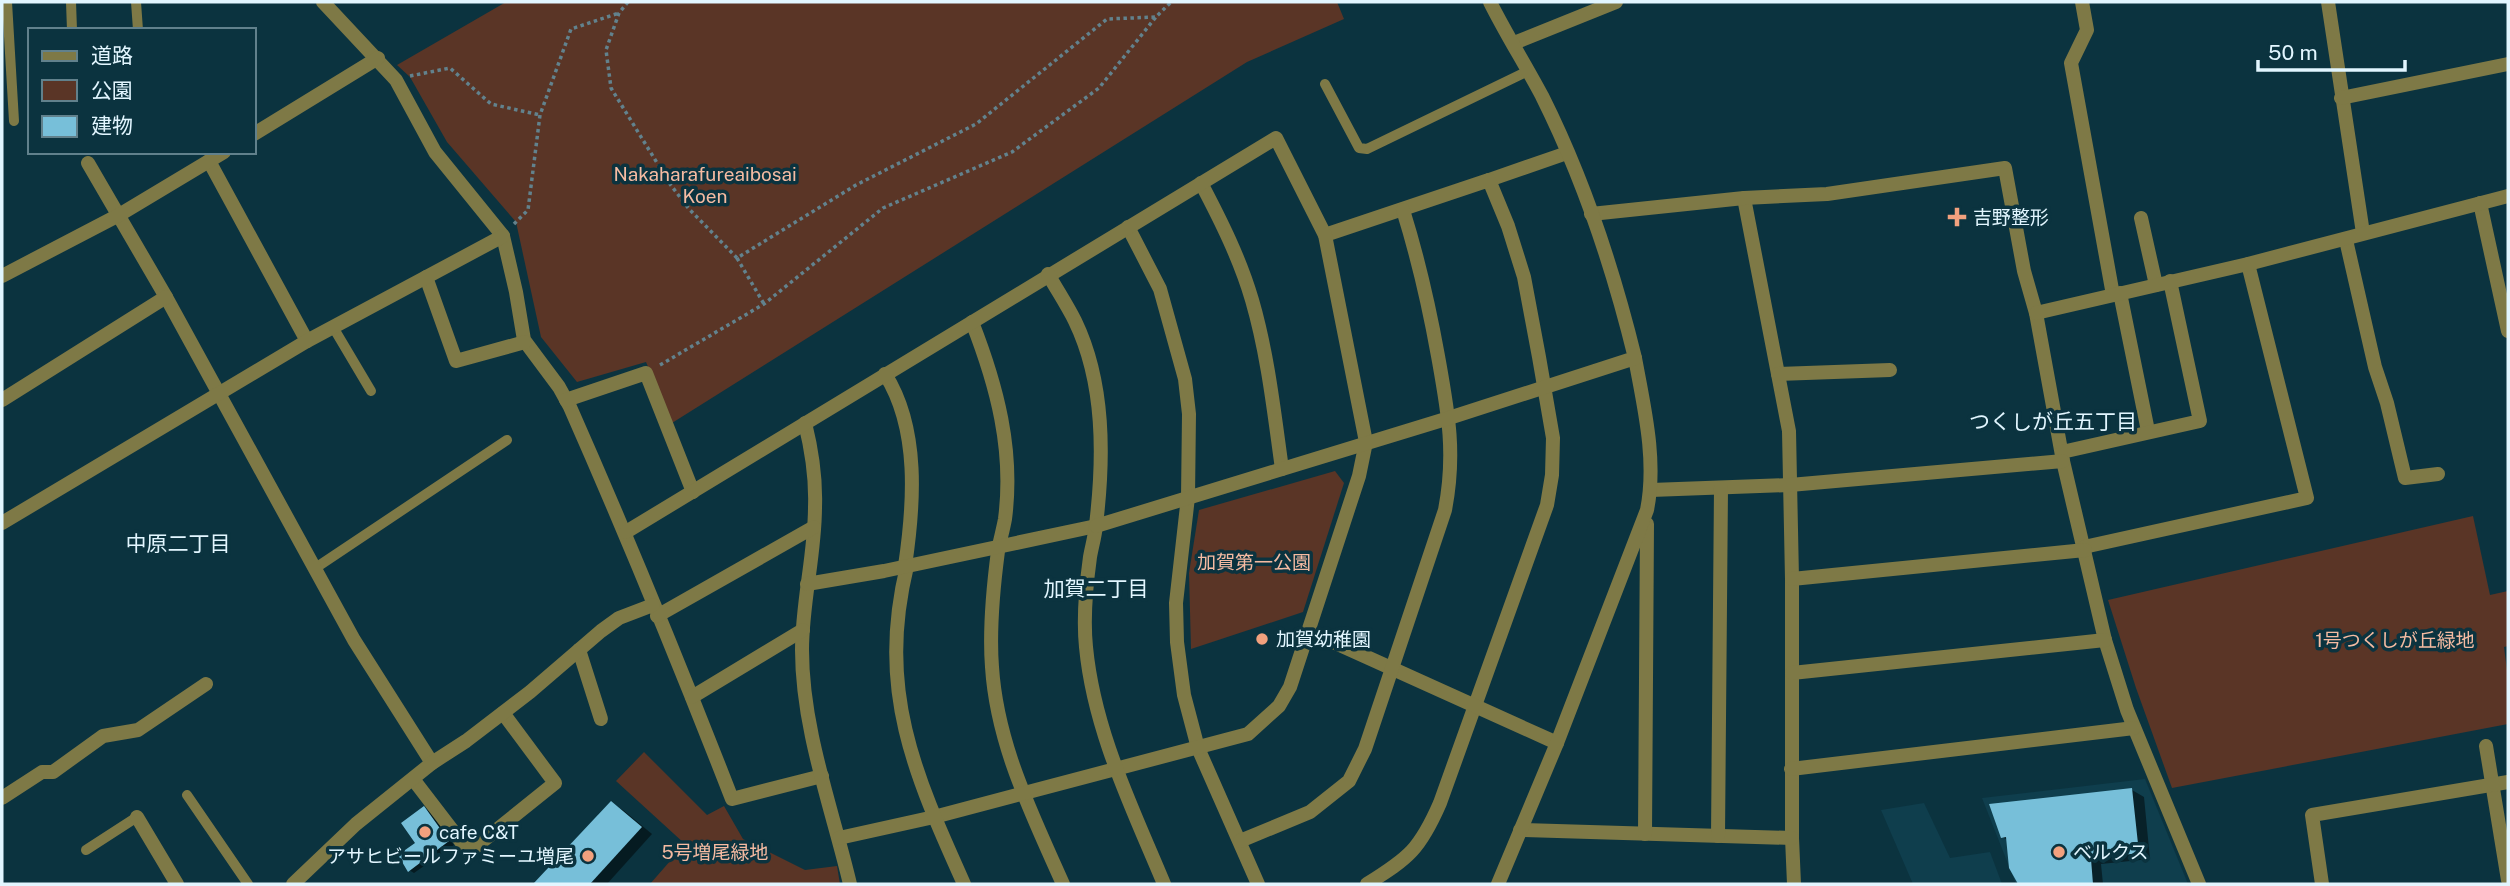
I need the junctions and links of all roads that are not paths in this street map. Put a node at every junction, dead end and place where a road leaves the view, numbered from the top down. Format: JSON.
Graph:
{"nodes":[{"id":1,"x":7,"y":2,"type":"edge"},
{"id":2,"x":71,"y":2,"type":"edge"},
{"id":3,"x":136,"y":2,"type":"edge"},
{"id":4,"x":323,"y":2,"type":"edge"},
{"id":5,"x":1490,"y":2,"type":"edge"},
{"id":6,"x":1616,"y":2,"type":"edge"},
{"id":7,"x":2082,"y":2,"type":"edge"},
{"id":8,"x":2328,"y":2,"type":"edge"},
{"id":9,"x":1601,"y":4,"type":"edge"},
{"id":10,"x":72,"y":28,"type":"edge"},
{"id":11,"x":138,"y":28,"type":"edge"},
{"id":12,"x":1514,"y":43,"type":"junction"},
{"id":13,"x":378,"y":58,"type":"junction"},
{"id":14,"x":2508,"y":64,"type":"edge"},
{"id":15,"x":1528,"y":71,"type":"junction"},
{"id":16,"x":1325,"y":84,"type":"dead end"},
{"id":17,"x":2341,"y":98,"type":"junction"},
{"id":18,"x":14,"y":121,"type":"dead end"},
{"id":19,"x":256,"y":133,"type":"edge"},
{"id":20,"x":1567,"y":153,"type":"junction"},
{"id":21,"x":220,"y":154,"type":"edge"},
{"id":22,"x":209,"y":161,"type":"junction"},
{"id":23,"x":88,"y":163,"type":"dead end"},
{"id":24,"x":1489,"y":180,"type":"junction"},
{"id":25,"x":1201,"y":183,"type":"junction"},
{"id":26,"x":2508,"y":196,"type":"edge"},
{"id":27,"x":1744,"y":198,"type":"junction"},
{"id":28,"x":2480,"y":203,"type":"junction"},
{"id":29,"x":1403,"y":210,"type":"junction"},
{"id":30,"x":1591,"y":214,"type":"junction"},
{"id":31,"x":119,"y":215,"type":"junction"},
{"id":32,"x":2141,"y":218,"type":"dead end"},
{"id":33,"x":1128,"y":227,"type":"junction"},
{"id":34,"x":2363,"y":233,"type":"junction"},
{"id":35,"x":1325,"y":235,"type":"junction"},
{"id":36,"x":503,"y":236,"type":"junction"},
{"id":37,"x":2346,"y":240,"type":"junction"},
{"id":38,"x":2248,"y":264,"type":"junction"},
{"id":39,"x":1048,"y":274,"type":"junction"},
{"id":40,"x":2,"y":276,"type":"edge"},
{"id":41,"x":426,"y":277,"type":"junction"},
{"id":42,"x":2171,"y":281,"type":"junction"},
{"id":43,"x":2156,"y":285,"type":"junction"},
{"id":44,"x":2116,"y":294,"type":"junction"},
{"id":45,"x":166,"y":297,"type":"junction"},
{"id":46,"x":2036,"y":313,"type":"junction"},
{"id":47,"x":972,"y":322,"type":"junction"},
{"id":48,"x":333,"y":327,"type":"junction"},
{"id":49,"x":2508,"y":331,"type":"edge"},
{"id":50,"x":307,"y":341,"type":"junction"},
{"id":51,"x":525,"y":342,"type":"junction"},
{"id":52,"x":1635,"y":358,"type":"junction"},
{"id":53,"x":1890,"y":370,"type":"dead end"},
{"id":54,"x":886,"y":374,"type":"junction"},
{"id":55,"x":1778,"y":374,"type":"junction"},
{"id":56,"x":1544,"y":386,"type":"junction"},
{"id":57,"x":371,"y":391,"type":"dead end"},
{"id":58,"x":219,"y":392,"type":"junction"},
{"id":59,"x":2,"y":400,"type":"edge"},
{"id":60,"x":566,"y":400,"type":"junction"},
{"id":61,"x":1449,"y":418,"type":"junction"},
{"id":62,"x":805,"y":423,"type":"junction"},
{"id":63,"x":2148,"y":432,"type":"junction"},
{"id":64,"x":507,"y":440,"type":"dead end"},
{"id":65,"x":1366,"y":442,"type":"junction"},
{"id":66,"x":2062,"y":457,"type":"junction"},
{"id":67,"x":1282,"y":469,"type":"junction"},
{"id":68,"x":2438,"y":474,"type":"dead end"},
{"id":69,"x":1790,"y":485,"type":"junction"},
{"id":70,"x":1721,"y":488,"type":"junction"},
{"id":71,"x":1651,"y":490,"type":"junction"},
{"id":72,"x":693,"y":492,"type":"junction"},
{"id":73,"x":1188,"y":497,"type":"junction"},
{"id":74,"x":1647,"y":510,"type":"junction"},
{"id":75,"x":2,"y":523,"type":"edge"},
{"id":76,"x":1096,"y":526,"type":"junction"},
{"id":77,"x":814,"y":527,"type":"junction"},
{"id":78,"x":626,"y":532,"type":"junction"},
{"id":79,"x":999,"y":547,"type":"junction"},
{"id":80,"x":2085,"y":548,"type":"junction"},
{"id":81,"x":906,"y":566,"type":"junction"},
{"id":82,"x":314,"y":569,"type":"junction"},
{"id":83,"x":1792,"y":579,"type":"junction"},
{"id":84,"x":807,"y":584,"type":"junction"},
{"id":85,"x":655,"y":610,"type":"junction"},
{"id":86,"x":803,"y":630,"type":"junction"},
{"id":87,"x":1309,"y":631,"type":"junction"},
{"id":88,"x":2105,"y":640,"type":"junction"},
{"id":89,"x":579,"y":650,"type":"junction"},
{"id":90,"x":1392,"y":667,"type":"junction"},
{"id":91,"x":1792,"y":673,"type":"junction"},
{"id":92,"x":206,"y":684,"type":"dead end"},
{"id":93,"x":692,"y":697,"type":"junction"},
{"id":94,"x":1475,"y":707,"type":"junction"},
{"id":95,"x":503,"y":713,"type":"junction"},
{"id":96,"x":601,"y":719,"type":"dead end"},
{"id":97,"x":2134,"y":728,"type":"junction"},
{"id":98,"x":1558,"y":743,"type":"junction"},
{"id":99,"x":2486,"y":746,"type":"dead end"},
{"id":100,"x":1198,"y":748,"type":"junction"},
{"id":101,"x":432,"y":763,"type":"junction"},
{"id":102,"x":1791,"y":769,"type":"junction"},
{"id":103,"x":1116,"y":770,"type":"junction"},
{"id":104,"x":822,"y":776,"type":"junction"},
{"id":105,"x":413,"y":779,"type":"junction"},
{"id":106,"x":2508,"y":782,"type":"edge"},
{"id":107,"x":2492,"y":784,"type":"junction"},
{"id":108,"x":1022,"y":792,"type":"junction"},
{"id":109,"x":187,"y":795,"type":"dead end"},
{"id":110,"x":2,"y":798,"type":"edge"},
{"id":111,"x":138,"y":817,"type":"joint"},
{"id":112,"x":934,"y":817,"type":"junction"},
{"id":113,"x":1520,"y":830,"type":"junction"},
{"id":114,"x":1645,"y":834,"type":"junction"},
{"id":115,"x":1718,"y":836,"type":"junction"},
{"id":116,"x":839,"y":838,"type":"junction"},
{"id":117,"x":1791,"y":838,"type":"junction"},
{"id":118,"x":1240,"y":841,"type":"junction"},
{"id":119,"x":86,"y":850,"type":"dead end"},
{"id":120,"x":2508,"y":880,"type":"edge"},
{"id":121,"x":177,"y":884,"type":"edge"},
{"id":122,"x":248,"y":884,"type":"edge"},
{"id":123,"x":293,"y":884,"type":"edge"},
{"id":124,"x":850,"y":884,"type":"edge"},
{"id":125,"x":964,"y":884,"type":"edge"},
{"id":126,"x":1063,"y":884,"type":"edge"},
{"id":127,"x":1164,"y":884,"type":"edge"},
{"id":128,"x":1258,"y":884,"type":"edge"},
{"id":129,"x":1367,"y":884,"type":"edge"},
{"id":130,"x":1498,"y":884,"type":"edge"},
{"id":131,"x":1794,"y":884,"type":"edge"},
{"id":132,"x":2199,"y":884,"type":"edge"},
{"id":133,"x":2322,"y":884,"type":"edge"}],
"edges":[{"from":1,"to":18,"type":"lane"},
{"from":2,"to":10,"type":"lane"},
{"from":3,"to":11,"type":"lane"},
{"from":4,"to":13,"type":"street"},
{"from":5,"to":12,"type":"street"},
{"from":6,"to":9,"type":"street"},
{"from":7,"to":44,"type":"street"},
{"from":8,"to":17,"type":"street"},
{"from":9,"to":12,"type":"street"},
{"from":12,"to":15,"type":"street"},
{"from":13,"to":19,"type":"street"},
{"from":13,"to":36,"type":"street"},
{"from":14,"to":17,"type":"street"},
{"from":15,"to":16,"type":"lane"},
{"from":15,"to":20,"type":"street"},
{"from":17,"to":34,"type":"street"},
{"from":20,"to":24,"type":"street"},
{"from":20,"to":30,"type":"street"},
{"from":21,"to":22,"type":"street"},
{"from":22,"to":31,"type":"street"},
{"from":22,"to":50,"type":"street"},
{"from":23,"to":31,"type":"street"},
{"from":24,"to":29,"type":"street"},
{"from":24,"to":56,"type":"street"},
{"from":25,"to":33,"type":"street"},
{"from":25,"to":35,"type":"street"},
{"from":25,"to":67,"type":"street"},
{"from":26,"to":28,"type":"street"},
{"from":27,"to":30,"type":"street"},
{"from":27,"to":46,"type":"street"},
{"from":27,"to":55,"type":"street"},
{"from":28,"to":34,"type":"street"},
{"from":28,"to":49,"type":"street"},
{"from":29,"to":35,"type":"street"},
{"from":29,"to":61,"type":"street"},
{"from":30,"to":52,"type":"street"},
{"from":31,"to":40,"type":"street"},
{"from":31,"to":45,"type":"street"},
{"from":32,"to":43,"type":"street"},
{"from":33,"to":39,"type":"street"},
{"from":33,"to":73,"type":"street"},
{"from":34,"to":37,"type":"street"},
{"from":35,"to":65,"type":"street"},
{"from":36,"to":41,"type":"street"},
{"from":36,"to":51,"type":"street"},
{"from":37,"to":38,"type":"street"},
{"from":37,"to":68,"type":"street"},
{"from":38,"to":42,"type":"street"},
{"from":38,"to":80,"type":"street"},
{"from":39,"to":47,"type":"street"},
{"from":39,"to":76,"type":"street"},
{"from":41,"to":48,"type":"street"},
{"from":41,"to":51,"type":"street"},
{"from":42,"to":43,"type":"street"},
{"from":42,"to":63,"type":"street"},
{"from":43,"to":44,"type":"street"},
{"from":44,"to":46,"type":"street"},
{"from":44,"to":63,"type":"street"},
{"from":45,"to":58,"type":"street"},
{"from":45,"to":59,"type":"street"},
{"from":46,"to":66,"type":"street"},
{"from":47,"to":54,"type":"street"},
{"from":47,"to":79,"type":"street"},
{"from":48,"to":50,"type":"street"},
{"from":48,"to":57,"type":"lane"},
{"from":50,"to":58,"type":"street"},
{"from":51,"to":60,"type":"street"},
{"from":52,"to":56,"type":"street"},
{"from":52,"to":71,"type":"street"},
{"from":53,"to":55,"type":"street"},
{"from":54,"to":62,"type":"street"},
{"from":54,"to":81,"type":"street"},
{"from":55,"to":69,"type":"street"},
{"from":56,"to":61,"type":"street"},
{"from":56,"to":94,"type":"street"},
{"from":58,"to":75,"type":"street"},
{"from":58,"to":82,"type":"street"},
{"from":60,"to":72,"type":"street"},
{"from":60,"to":78,"type":"street"},
{"from":61,"to":65,"type":"street"},
{"from":61,"to":90,"type":"street"},
{"from":62,"to":72,"type":"street"},
{"from":62,"to":77,"type":"street"},
{"from":63,"to":66,"type":"street"},
{"from":64,"to":82,"type":"lane"},
{"from":65,"to":67,"type":"street"},
{"from":65,"to":87,"type":"street"},
{"from":66,"to":69,"type":"street"},
{"from":66,"to":80,"type":"street"},
{"from":67,"to":73,"type":"street"},
{"from":69,"to":70,"type":"street"},
{"from":69,"to":83,"type":"street"},
{"from":70,"to":71,"type":"street"},
{"from":70,"to":115,"type":"street"},
{"from":71,"to":74,"type":"street"},
{"from":72,"to":78,"type":"street"},
{"from":73,"to":76,"type":"street"},
{"from":73,"to":100,"type":"street"},
{"from":74,"to":98,"type":"street"},
{"from":74,"to":114,"type":"street"},
{"from":76,"to":79,"type":"street"},
{"from":76,"to":103,"type":"street"},
{"from":77,"to":84,"type":"street"},
{"from":77,"to":85,"type":"street"},
{"from":78,"to":85,"type":"street"},
{"from":79,"to":81,"type":"street"},
{"from":79,"to":108,"type":"street"},
{"from":80,"to":83,"type":"street"},
{"from":80,"to":88,"type":"street"},
{"from":81,"to":84,"type":"street"},
{"from":81,"to":112,"type":"street"},
{"from":82,"to":101,"type":"street"},
{"from":83,"to":91,"type":"street"},
{"from":84,"to":86,"type":"street"},
{"from":85,"to":89,"type":"street"},
{"from":85,"to":93,"type":"street"},
{"from":86,"to":93,"type":"street"},
{"from":86,"to":104,"type":"street"},
{"from":87,"to":90,"type":"street"},
{"from":87,"to":100,"type":"street"},
{"from":88,"to":91,"type":"street"},
{"from":88,"to":97,"type":"street"},
{"from":89,"to":95,"type":"street"},
{"from":89,"to":96,"type":"street"},
{"from":90,"to":94,"type":"street"},
{"from":90,"to":118,"type":"street"},
{"from":91,"to":102,"type":"street"},
{"from":92,"to":110,"type":"street"},
{"from":93,"to":104,"type":"street"},
{"from":94,"to":98,"type":"street"},
{"from":94,"to":129,"type":"street"},
{"from":95,"to":101,"type":"street"},
{"from":95,"to":105,"type":"street"},
{"from":97,"to":102,"type":"street"},
{"from":97,"to":132,"type":"street"},
{"from":98,"to":113,"type":"street"},
{"from":99,"to":107,"type":"street"},
{"from":100,"to":103,"type":"street"},
{"from":100,"to":118,"type":"street"},
{"from":101,"to":105,"type":"street"},
{"from":102,"to":117,"type":"street"},
{"from":103,"to":108,"type":"street"},
{"from":103,"to":127,"type":"street"},
{"from":104,"to":116,"type":"street"},
{"from":105,"to":123,"type":"street"},
{"from":106,"to":107,"type":"street"},
{"from":107,"to":120,"type":"street"},
{"from":107,"to":133,"type":"street"},
{"from":108,"to":112,"type":"street"},
{"from":108,"to":126,"type":"street"},
{"from":109,"to":122,"type":"lane"},
{"from":111,"to":119,"type":"lane"},
{"from":111,"to":121,"type":"street"},
{"from":112,"to":116,"type":"street"},
{"from":112,"to":125,"type":"street"},
{"from":113,"to":114,"type":"street"},
{"from":113,"to":130,"type":"street"},
{"from":114,"to":115,"type":"street"},
{"from":115,"to":117,"type":"street"},
{"from":116,"to":124,"type":"street"},
{"from":117,"to":131,"type":"street"},
{"from":118,"to":128,"type":"street"}]}
